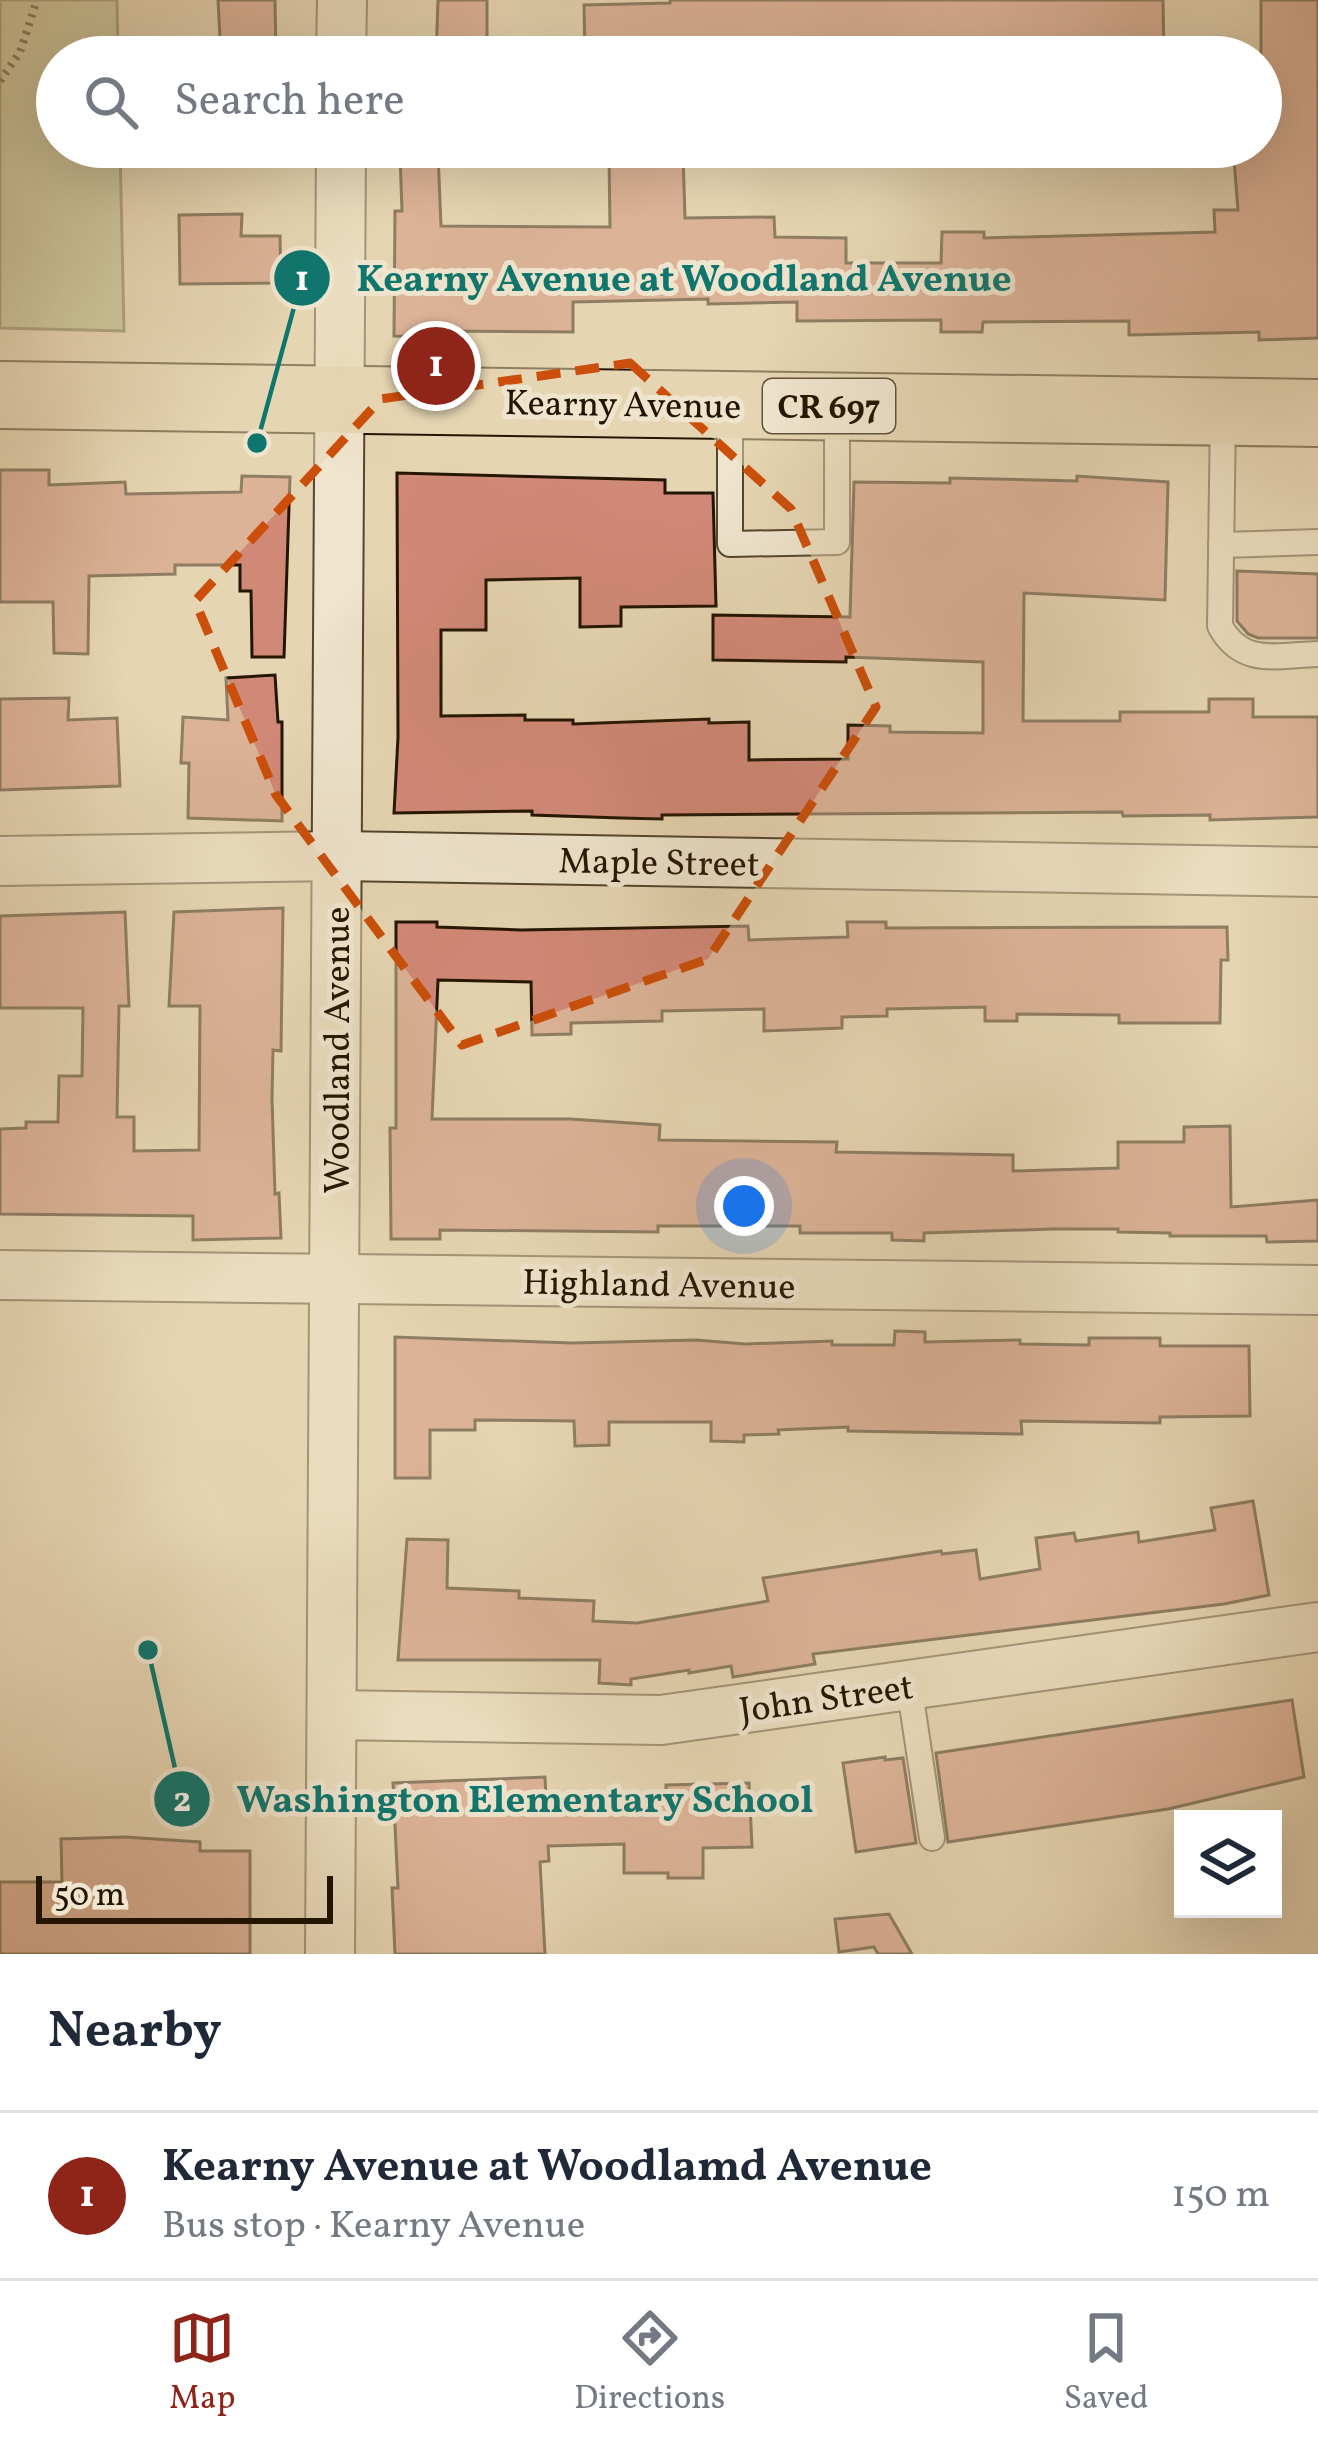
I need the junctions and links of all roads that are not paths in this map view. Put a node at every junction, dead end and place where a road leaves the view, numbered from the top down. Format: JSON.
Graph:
{"nodes":[{"id":1,"x":342,"y":0,"type":"edge"},
{"id":2,"x":341,"y":36,"type":"edge"},
{"id":3,"x":341,"y":168,"type":"edge"},
{"id":4,"x":0,"y":395,"type":"edge"},
{"id":5,"x":339,"y":399,"type":"junction"},
{"id":6,"x":730,"y":404,"type":"junction"},
{"id":7,"x":837,"y":406,"type":"junction"},
{"id":8,"x":1222,"y":412,"type":"junction"},
{"id":9,"x":1318,"y":413,"type":"edge"},
{"id":10,"x":1318,"y":542,"type":"edge"},
{"id":11,"x":1221,"y":545,"type":"junction"},
{"id":12,"x":1318,"y":654,"type":"edge"},
{"id":13,"x":337,"y":856,"type":"junction"},
{"id":14,"x":0,"y":861,"type":"edge"},
{"id":15,"x":1318,"y":872,"type":"edge"},
{"id":16,"x":0,"y":1275,"type":"edge"},
{"id":17,"x":334,"y":1279,"type":"junction"},
{"id":18,"x":1318,"y":1290,"type":"edge"},
{"id":19,"x":1318,"y":1627,"type":"edge"},
{"id":20,"x":909,"y":1685,"type":"junction"},
{"id":21,"x":332,"y":1715,"type":"junction"},
{"id":22,"x":932,"y":1838,"type":"dead end"},
{"id":23,"x":330,"y":1954,"type":"edge"}],
"edges":[{"from":1,"to":2,"type":"street"},
{"from":3,"to":5,"type":"street","name":"Woodland Avenue"},
{"from":4,"to":5,"type":"main road","name":"Kearny Avenue","number":"CR 697"},
{"from":5,"to":6,"type":"main road","name":"Kearny Avenue","number":"CR 697"},
{"from":5,"to":13,"type":"street","name":"Woodland Avenue"},
{"from":6,"to":7,"type":"main road","name":"Kearny Avenue","number":"CR 697"},
{"from":6,"to":7,"type":"lane"},
{"from":7,"to":8,"type":"main road","name":"Kearny Avenue","number":"CR 697"},
{"from":8,"to":9,"type":"main road","name":"Kearny Avenue","number":"CR 697"},
{"from":8,"to":11,"type":"lane"},
{"from":10,"to":11,"type":"lane"},
{"from":11,"to":12,"type":"lane"},
{"from":13,"to":14,"type":"street","name":"Maple Street"},
{"from":13,"to":15,"type":"street","name":"Maple Street"},
{"from":13,"to":17,"type":"street","name":"Woodland Avenue"},
{"from":16,"to":17,"type":"street","name":"Highland Avenue"},
{"from":17,"to":18,"type":"street","name":"Highland Avenue"},
{"from":17,"to":21,"type":"street","name":"Woodland Avenue"},
{"from":19,"to":20,"type":"street","name":"John Street"},
{"from":20,"to":21,"type":"street","name":"John Street"},
{"from":20,"to":22,"type":"lane"},
{"from":21,"to":23,"type":"street","name":"Woodland Avenue"}]}
